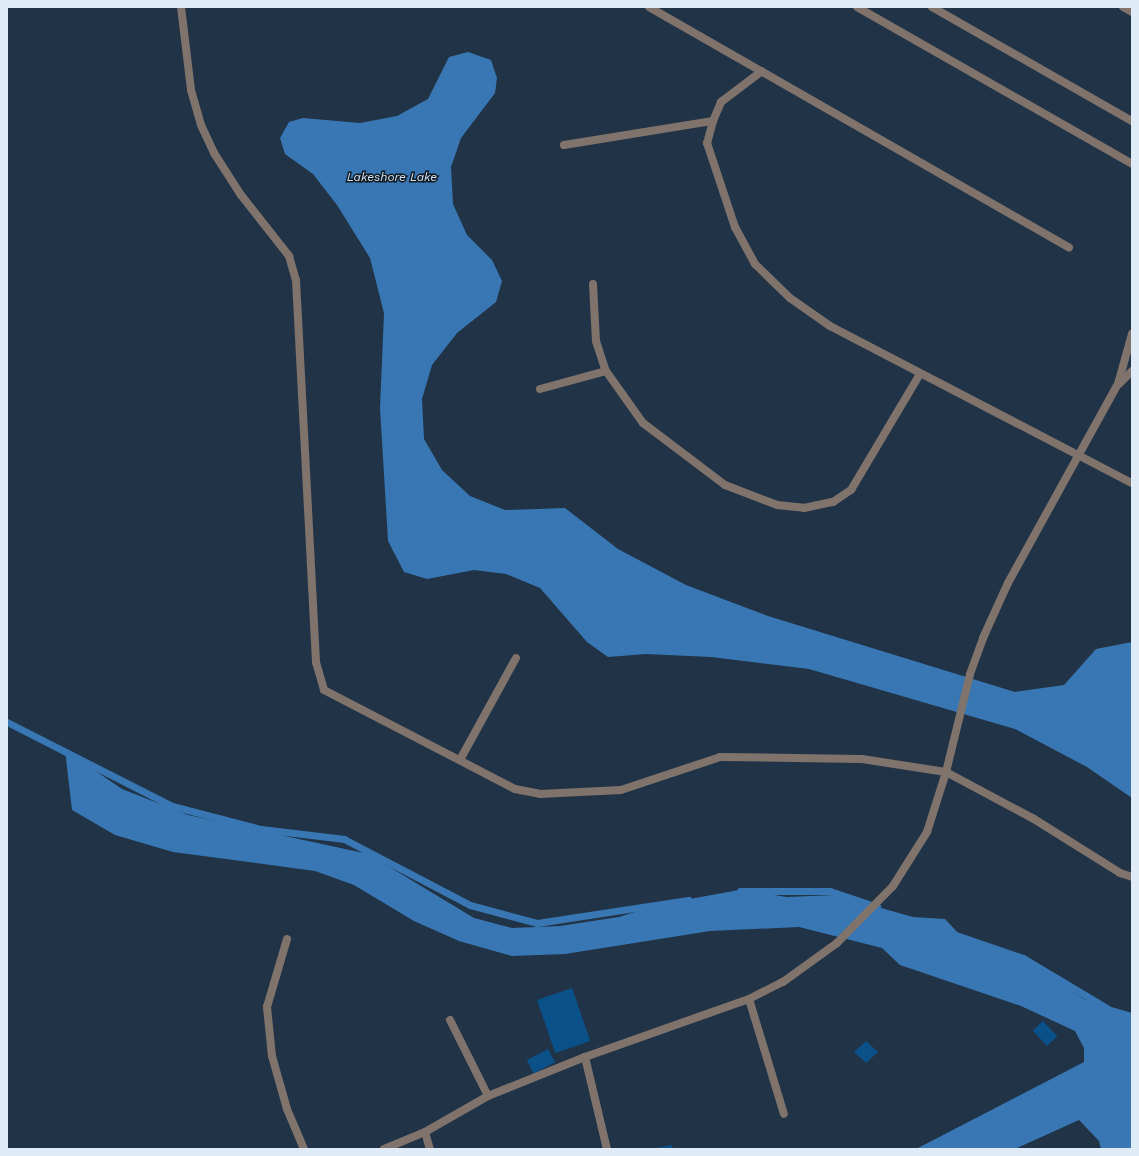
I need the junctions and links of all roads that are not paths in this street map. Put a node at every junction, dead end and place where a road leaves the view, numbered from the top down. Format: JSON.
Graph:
{"nodes":[{"id":1,"x":649,"y":7,"type":"edge"},
{"id":2,"x":857,"y":7,"type":"edge"},
{"id":3,"x":932,"y":7,"type":"edge"},
{"id":4,"x":1124,"y":7,"type":"edge"},
{"id":5,"x":181,"y":8,"type":"edge"},
{"id":6,"x":1132,"y":12,"type":"edge"},
{"id":7,"x":762,"y":71,"type":"junction"},
{"id":8,"x":713,"y":121,"type":"junction"},
{"id":9,"x":1132,"y":121,"type":"edge"},
{"id":10,"x":564,"y":145,"type":"dead end"},
{"id":11,"x":1132,"y":164,"type":"edge"},
{"id":12,"x":1069,"y":248,"type":"dead end"},
{"id":13,"x":593,"y":284,"type":"dead end"},
{"id":14,"x":1132,"y":334,"type":"edge"},
{"id":15,"x":606,"y":371,"type":"junction"},
{"id":16,"x":1132,"y":371,"type":"edge"},
{"id":17,"x":920,"y":374,"type":"junction"},
{"id":18,"x":1118,"y":384,"type":"junction"},
{"id":19,"x":540,"y":390,"type":"dead end"},
{"id":20,"x":1081,"y":454,"type":"junction"},
{"id":21,"x":1132,"y":483,"type":"edge"},
{"id":22,"x":516,"y":658,"type":"dead end"},
{"id":23,"x":461,"y":758,"type":"junction"},
{"id":24,"x":946,"y":772,"type":"junction"},
{"id":25,"x":1132,"y":876,"type":"edge"},
{"id":26,"x":287,"y":939,"type":"dead end"},
{"id":27,"x":749,"y":999,"type":"junction"},
{"id":28,"x":450,"y":1020,"type":"dead end"},
{"id":29,"x":585,"y":1057,"type":"junction"},
{"id":30,"x":488,"y":1096,"type":"junction"},
{"id":31,"x":784,"y":1114,"type":"dead end"},
{"id":32,"x":425,"y":1132,"type":"junction"},
{"id":33,"x":304,"y":1149,"type":"edge"},
{"id":34,"x":384,"y":1149,"type":"edge"},
{"id":35,"x":430,"y":1149,"type":"edge"},
{"id":36,"x":607,"y":1149,"type":"edge"}],
"edges":[{"from":1,"to":7,"type":"street"},
{"from":2,"to":11,"type":"street"},
{"from":3,"to":9,"type":"street"},
{"from":4,"to":6,"type":"street"},
{"from":5,"to":23,"type":"street"},
{"from":7,"to":8,"type":"street"},
{"from":7,"to":12,"type":"street"},
{"from":8,"to":10,"type":"street"},
{"from":8,"to":17,"type":"street"},
{"from":13,"to":15,"type":"street"},
{"from":14,"to":18,"type":"street"},
{"from":15,"to":17,"type":"street"},
{"from":15,"to":19,"type":"street"},
{"from":16,"to":18,"type":"street"},
{"from":17,"to":20,"type":"street"},
{"from":18,"to":20,"type":"street"},
{"from":20,"to":21,"type":"street"},
{"from":20,"to":24,"type":"street"},
{"from":22,"to":23,"type":"street"},
{"from":23,"to":24,"type":"street"},
{"from":24,"to":25,"type":"street"},
{"from":24,"to":27,"type":"street"},
{"from":26,"to":33,"type":"street"},
{"from":27,"to":29,"type":"street"},
{"from":27,"to":31,"type":"street"},
{"from":28,"to":30,"type":"street"},
{"from":29,"to":30,"type":"street"},
{"from":29,"to":36,"type":"street"},
{"from":30,"to":32,"type":"street"},
{"from":32,"to":34,"type":"street"},
{"from":32,"to":35,"type":"street"}]}
